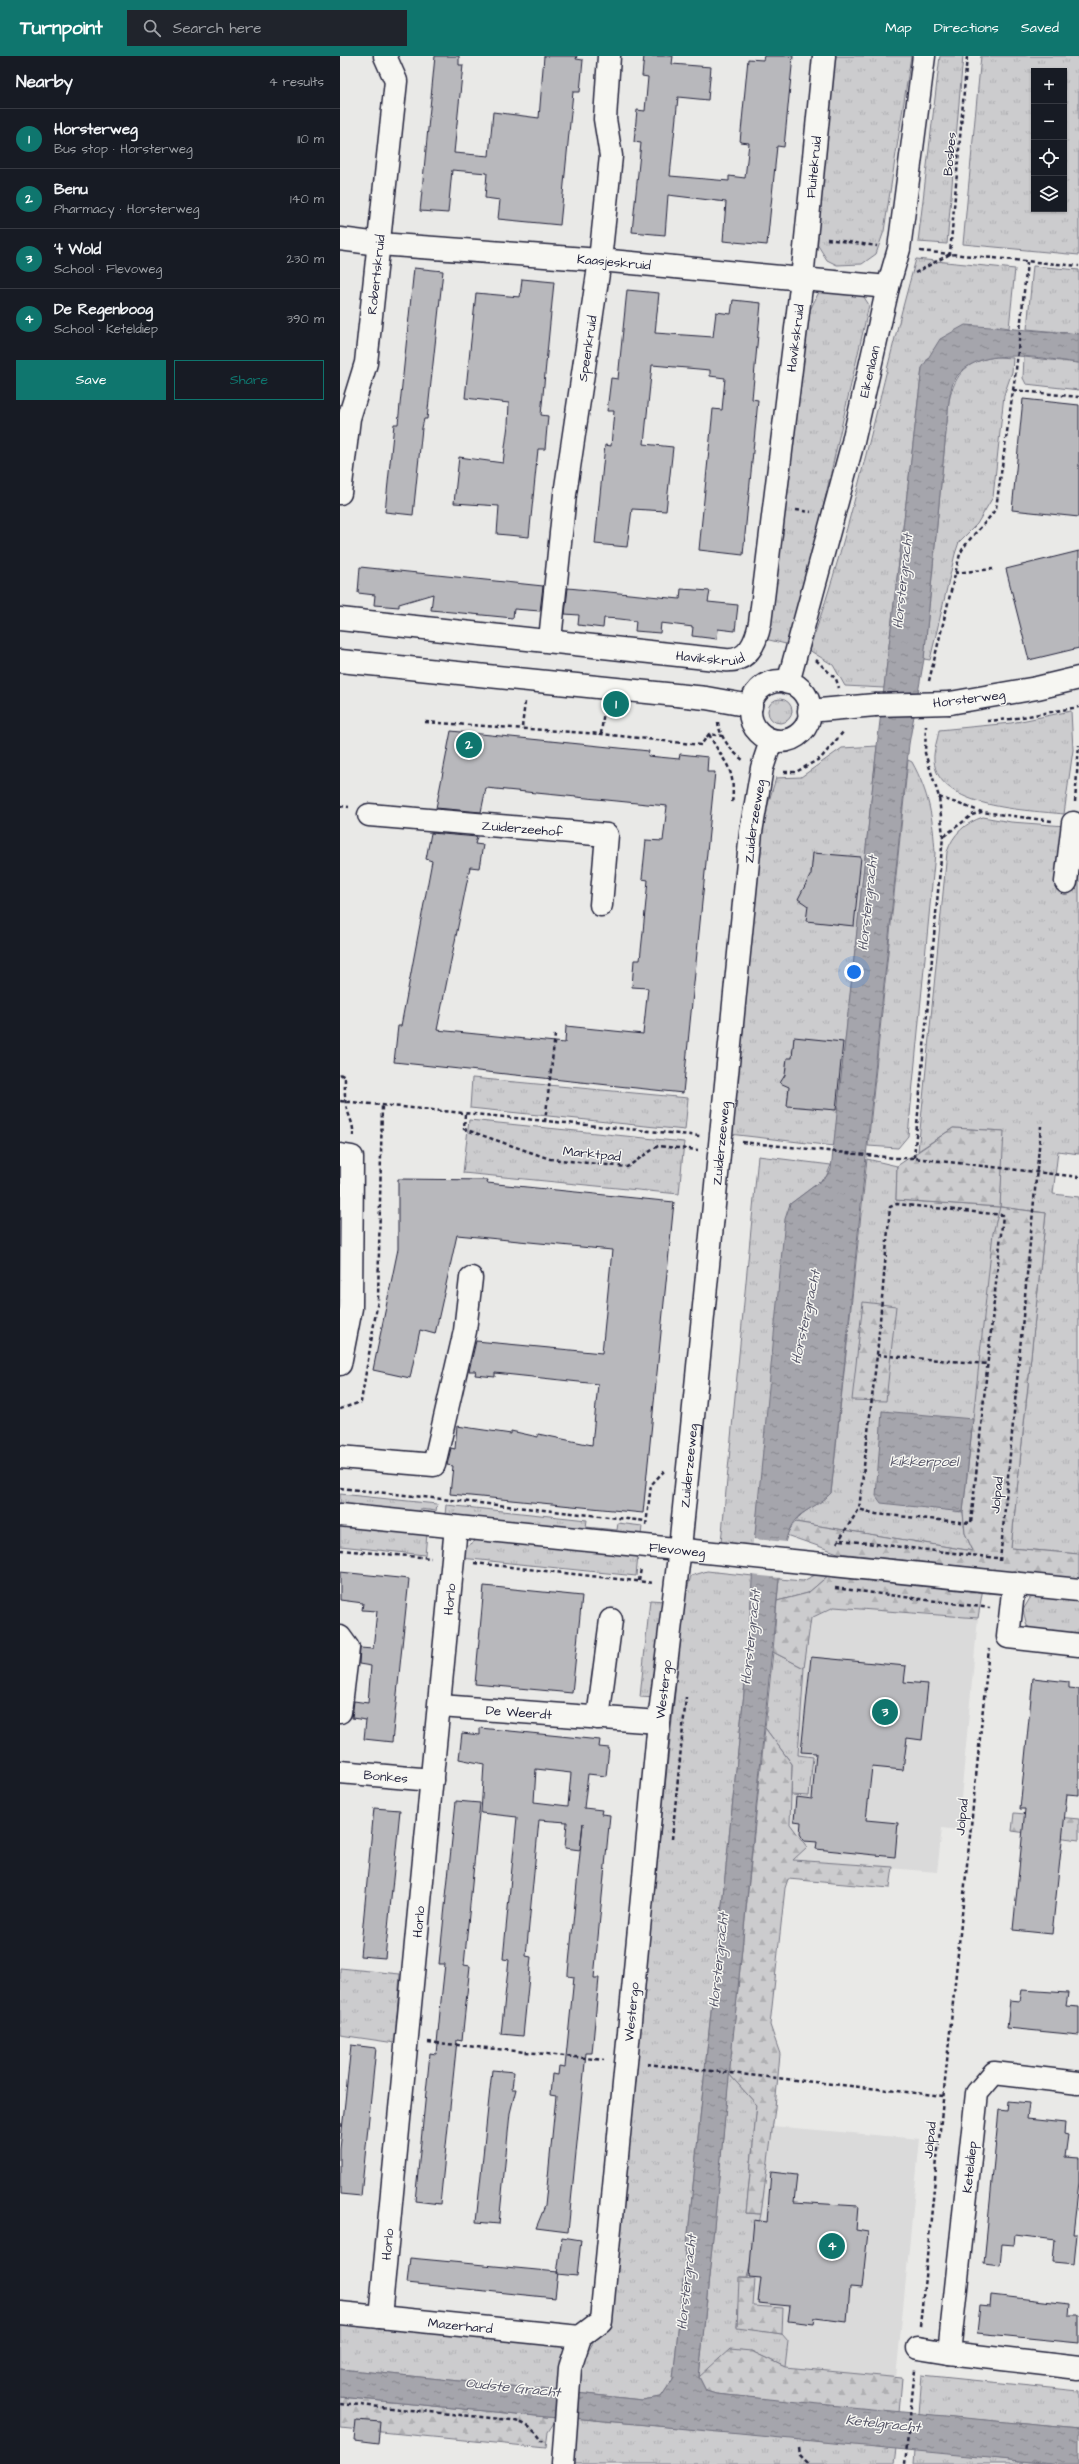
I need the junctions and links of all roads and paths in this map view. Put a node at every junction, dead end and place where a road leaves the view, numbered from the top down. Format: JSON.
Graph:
{"nodes":[{"id":1,"x":385,"y":56,"type":"edge"},
{"id":2,"x":609,"y":56,"type":"edge"},
{"id":3,"x":824,"y":56,"type":"edge"},
{"id":4,"x":924,"y":56,"type":"edge"},
{"id":5,"x":967,"y":56,"type":"edge"},
{"id":6,"x":340,"y":239,"type":"edge"},
{"id":7,"x":379,"y":244,"type":"junction"},
{"id":8,"x":950,"y":254,"type":"junction"},
{"id":9,"x":600,"y":260,"type":"junction"},
{"id":10,"x":1027,"y":262,"type":"junction"},
{"id":11,"x":1079,"y":266,"type":"edge"},
{"id":12,"x":802,"y":279,"type":"junction"},
{"id":13,"x":888,"y":287,"type":"junction"},
{"id":14,"x":1013,"y":390,"type":"junction"},
{"id":15,"x":1079,"y":397,"type":"edge"},
{"id":16,"x":340,"y":493,"type":"edge"},
{"id":17,"x":993,"y":569,"type":"dead end"},
{"id":18,"x":954,"y":573,"type":"junction"},
{"id":19,"x":340,"y":619,"type":"edge"},
{"id":20,"x":550,"y":640,"type":"junction"},
{"id":21,"x":340,"y":661,"type":"edge"},
{"id":22,"x":1078,"y":680,"type":"edge"},
{"id":23,"x":788,"y":683,"type":"junction"},
{"id":24,"x":929,"y":684,"type":"dead end"},
{"id":25,"x":530,"y":700,"type":"dead end"},
{"id":26,"x":751,"y":706,"type":"junction"},
{"id":27,"x":604,"y":707,"type":"dead end"},
{"id":28,"x":1079,"y":707,"type":"edge"},
{"id":29,"x":809,"y":711,"type":"junction"},
{"id":30,"x":980,"y":721,"type":"dead end"},
{"id":31,"x":425,"y":722,"type":"dead end"},
{"id":32,"x":927,"y":722,"type":"dead end"},
{"id":33,"x":522,"y":728,"type":"junction"},
{"id":34,"x":851,"y":730,"type":"dead end"},
{"id":35,"x":601,"y":734,"type":"junction"},
{"id":36,"x":709,"y":734,"type":"junction"},
{"id":37,"x":722,"y":736,"type":"dead end"},
{"id":38,"x":771,"y":740,"type":"junction"},
{"id":39,"x":1079,"y":745,"type":"edge"},
{"id":40,"x":730,"y":747,"type":"dead end"},
{"id":41,"x":762,"y":768,"type":"junction"},
{"id":42,"x":939,"y":797,"type":"junction"},
{"id":43,"x":731,"y":812,"type":"dead end"},
{"id":44,"x":982,"y":812,"type":"junction"},
{"id":45,"x":369,"y":814,"type":"dead end"},
{"id":46,"x":1073,"y":823,"type":"junction"},
{"id":47,"x":943,"y":836,"type":"junction"},
{"id":48,"x":1066,"y":882,"type":"dead end"},
{"id":49,"x":600,"y":905,"type":"dead end"},
{"id":50,"x":555,"y":1035,"type":"dead end"},
{"id":51,"x":340,"y":1074,"type":"edge"},
{"id":52,"x":340,"y":1101,"type":"edge"},
{"id":53,"x":346,"y":1102,"type":"junction"},
{"id":54,"x":465,"y":1114,"type":"junction"},
{"id":55,"x":545,"y":1122,"type":"junction"},
{"id":56,"x":1042,"y":1126,"type":"dead end"},
{"id":57,"x":698,"y":1128,"type":"dead end"},
{"id":58,"x":697,"y":1136,"type":"junction"},
{"id":59,"x":742,"y":1142,"type":"junction"},
{"id":60,"x":719,"y":1145,"type":"junction"},
{"id":61,"x":696,"y":1150,"type":"junction"},
{"id":62,"x":346,"y":1156,"type":"edge"},
{"id":63,"x":696,"y":1157,"type":"dead end"},
{"id":64,"x":914,"y":1158,"type":"junction"},
{"id":65,"x":1038,"y":1173,"type":"junction"},
{"id":66,"x":1079,"y":1177,"type":"edge"},
{"id":67,"x":471,"y":1278,"type":"dead end"},
{"id":68,"x":877,"y":1354,"type":"junction"},
{"id":69,"x":340,"y":1364,"type":"edge"},
{"id":70,"x":988,"y":1364,"type":"junction"},
{"id":71,"x":340,"y":1457,"type":"edge"},
{"id":72,"x":666,"y":1463,"type":"dead end"},
{"id":73,"x":340,"y":1488,"type":"edge"},
{"id":74,"x":859,"y":1509,"type":"junction"},
{"id":75,"x":340,"y":1514,"type":"edge"},
{"id":76,"x":646,"y":1521,"type":"junction"},
{"id":77,"x":456,"y":1527,"type":"junction"},
{"id":78,"x":841,"y":1540,"type":"junction"},
{"id":79,"x":643,"y":1544,"type":"junction"},
{"id":80,"x":836,"y":1544,"type":"dead end"},
{"id":81,"x":680,"y":1548,"type":"junction"},
{"id":82,"x":340,"y":1550,"type":"edge"},
{"id":83,"x":1000,"y":1558,"type":"junction"},
{"id":84,"x":1008,"y":1559,"type":"dead end"},
{"id":85,"x":452,"y":1560,"type":"junction"},
{"id":86,"x":639,"y":1581,"type":"junction"},
{"id":87,"x":1005,"y":1582,"type":"junction"},
{"id":88,"x":676,"y":1585,"type":"junction"},
{"id":89,"x":1079,"y":1590,"type":"edge"},
{"id":90,"x":993,"y":1608,"type":"dead end"},
{"id":91,"x":610,"y":1620,"type":"dead end"},
{"id":92,"x":340,"y":1637,"type":"edge"},
{"id":93,"x":1079,"y":1645,"type":"edge"},
{"id":94,"x":989,"y":1648,"type":"dead end"},
{"id":95,"x":440,"y":1706,"type":"junction"},
{"id":96,"x":340,"y":1712,"type":"edge"},
{"id":97,"x":598,"y":1718,"type":"junction"},
{"id":98,"x":659,"y":1722,"type":"junction"},
{"id":99,"x":340,"y":1772,"type":"edge"},
{"id":100,"x":432,"y":1780,"type":"junction"},
{"id":101,"x":407,"y":2040,"type":"junction"},
{"id":102,"x":626,"y":2062,"type":"junction"},
{"id":103,"x":1079,"y":2083,"type":"edge"},
{"id":104,"x":943,"y":2096,"type":"junction"},
{"id":105,"x":340,"y":2313,"type":"edge"},
{"id":106,"x":380,"y":2317,"type":"junction"},
{"id":107,"x":580,"y":2337,"type":"junction"},
{"id":108,"x":918,"y":2348,"type":"junction"},
{"id":109,"x":949,"y":2353,"type":"junction"},
{"id":110,"x":1079,"y":2368,"type":"edge"},
{"id":111,"x":340,"y":2403,"type":"edge"},
{"id":112,"x":544,"y":2444,"type":"dead end"},
{"id":113,"x":799,"y":2448,"type":"dead end"},
{"id":114,"x":563,"y":2464,"type":"edge"},
{"id":115,"x":809,"y":2464,"type":"edge"},
{"id":116,"x":905,"y":2464,"type":"edge"}],
"edges":[{"from":1,"to":7,"type":"street","name":"Robertskruid"},
{"from":2,"to":9,"type":"street","name":"Speenkruid"},
{"from":3,"to":12,"type":"street","name":"Fluitekruid"},
{"from":4,"to":13,"type":"street","name":"Eikenlaan"},
{"from":5,"to":8,"type":"path","name":"Bosbes"},
{"from":6,"to":7,"type":"street","name":"Kaasjeskruid"},
{"from":7,"to":9,"type":"street","name":"Kaasjeskruid"},
{"from":7,"to":16,"type":"street","name":"Robertskruid"},
{"from":8,"to":10,"type":"path"},
{"from":8,"to":13,"type":"path"},
{"from":9,"to":12,"type":"street","name":"Kaasjeskruid"},
{"from":9,"to":20,"type":"street","name":"Speenkruid"},
{"from":10,"to":11,"type":"path"},
{"from":10,"to":14,"type":"path"},
{"from":12,"to":13,"type":"street","name":"Kaasjeskruid"},
{"from":12,"to":20,"type":"street","name":"Havikskruid"},
{"from":13,"to":23,"type":"street","name":"Eikenlaan"},
{"from":14,"to":15,"type":"path"},
{"from":14,"to":18,"type":"path"},
{"from":17,"to":18,"type":"path"},
{"from":18,"to":24,"type":"path"},
{"from":19,"to":20,"type":"street","name":"Havikskruid"},
{"from":21,"to":26,"type":"street"},
{"from":22,"to":29,"type":"street","name":"Horsterweg","bridge":true},
{"from":23,"to":26,"type":"street"},
{"from":23,"to":29,"type":"street"},
{"from":25,"to":33,"type":"path"},
{"from":26,"to":38,"type":"street"},
{"from":27,"to":35,"type":"path"},
{"from":28,"to":30,"type":"path","name":"Horsterweg"},
{"from":29,"to":38,"type":"street"},
{"from":31,"to":33,"type":"path"},
{"from":32,"to":42,"type":"path"},
{"from":33,"to":35,"type":"path"},
{"from":34,"to":41,"type":"path"},
{"from":35,"to":36,"type":"path"},
{"from":36,"to":37,"type":"path"},
{"from":36,"to":43,"type":"path"},
{"from":38,"to":41,"type":"street","name":"Zuiderzeeweg"},
{"from":39,"to":46,"type":"path"},
{"from":40,"to":41,"type":"path"},
{"from":41,"to":60,"type":"street","name":"Zuiderzeeweg"},
{"from":42,"to":44,"type":"path"},
{"from":42,"to":47,"type":"path"},
{"from":44,"to":46,"type":"path"},
{"from":44,"to":47,"type":"path"},
{"from":45,"to":49,"type":"street","name":"Zuiderzeehof"},
{"from":46,"to":48,"type":"street"},
{"from":47,"to":64,"type":"path"},
{"from":50,"to":55,"type":"path"},
{"from":51,"to":53,"type":"path"},
{"from":52,"to":53,"type":"path","name":"Marktpad"},
{"from":53,"to":54,"type":"path","name":"Marktpad"},
{"from":53,"to":62,"type":"path"},
{"from":54,"to":55,"type":"path","name":"Marktpad"},
{"from":54,"to":61,"type":"path","name":"Marktpad"},
{"from":55,"to":58,"type":"path","name":"Marktpad"},
{"from":56,"to":65,"type":"path","name":"Jolpad"},
{"from":57,"to":58,"type":"path"},
{"from":58,"to":60,"type":"path","name":"Marktpad"},
{"from":58,"to":61,"type":"path"},
{"from":59,"to":60,"type":"path"},
{"from":59,"to":60,"type":"path","name":"Marktpad"},
{"from":59,"to":64,"type":"path"},
{"from":60,"to":61,"type":"path","name":"Marktpad"},
{"from":60,"to":81,"type":"street","name":"Zuiderzeeweg"},
{"from":61,"to":63,"type":"path"},
{"from":62,"to":69,"type":"street"},
{"from":64,"to":65,"type":"path"},
{"from":65,"to":66,"type":"path"},
{"from":65,"to":83,"type":"path","name":"Jolpad"},
{"from":67,"to":71,"type":"street"},
{"from":68,"to":70,"type":"path"},
{"from":68,"to":70,"type":"path"},
{"from":68,"to":74,"type":"path"},
{"from":70,"to":74,"type":"path"},
{"from":72,"to":76,"type":"path"},
{"from":73,"to":76,"type":"path"},
{"from":74,"to":78,"type":"path"},
{"from":75,"to":77,"type":"street","name":"Flevoweg"},
{"from":76,"to":79,"type":"path"},
{"from":77,"to":79,"type":"street","name":"Flevoweg"},
{"from":77,"to":85,"type":"street","name":"Horlo"},
{"from":78,"to":80,"type":"path"},
{"from":78,"to":83,"type":"path"},
{"from":79,"to":81,"type":"street","name":"Flevoweg"},
{"from":79,"to":86,"type":"path"},
{"from":81,"to":87,"type":"street","name":"Flevoweg"},
{"from":81,"to":88,"type":"street","name":"Westergo"},
{"from":82,"to":85,"type":"path"},
{"from":83,"to":84,"type":"path"},
{"from":83,"to":87,"type":"path","name":"Jolpad"},
{"from":85,"to":86,"type":"path"},
{"from":85,"to":95,"type":"street","name":"Horlo"},
{"from":86,"to":88,"type":"path"},
{"from":87,"to":89,"type":"street","name":"Flevoweg"},
{"from":87,"to":90,"type":"path","name":"Jolpad"},
{"from":87,"to":93,"type":"street"},
{"from":88,"to":98,"type":"street","name":"Westergo"},
{"from":91,"to":97,"type":"street"},
{"from":92,"to":96,"type":"street"},
{"from":94,"to":104,"type":"path","name":"Jolpad"},
{"from":95,"to":97,"type":"street","name":"De Weerdt"},
{"from":95,"to":100,"type":"street","name":"Horlo"},
{"from":97,"to":98,"type":"street","name":"De Weerdt"},
{"from":98,"to":102,"type":"street","name":"Westergo"},
{"from":99,"to":100,"type":"street","name":"Bonkes"},
{"from":100,"to":101,"type":"street","name":"Horlo"},
{"from":101,"to":102,"type":"path"},
{"from":101,"to":106,"type":"street","name":"Horlo"},
{"from":102,"to":104,"type":"path"},
{"from":102,"to":107,"type":"street","name":"Westergo"},
{"from":103,"to":109,"type":"street","name":"Keteldiep"},
{"from":104,"to":108,"type":"path","name":"Jolpad"},
{"from":105,"to":106,"type":"street","name":"Mazerhard"},
{"from":106,"to":107,"type":"street","name":"Mazerhard"},
{"from":107,"to":114,"type":"street"},
{"from":108,"to":109,"type":"street"},
{"from":108,"to":116,"type":"path","name":"Jolpad"},
{"from":109,"to":110,"type":"street"},
{"from":111,"to":112,"type":"path"},
{"from":113,"to":115,"type":"path"}]}
